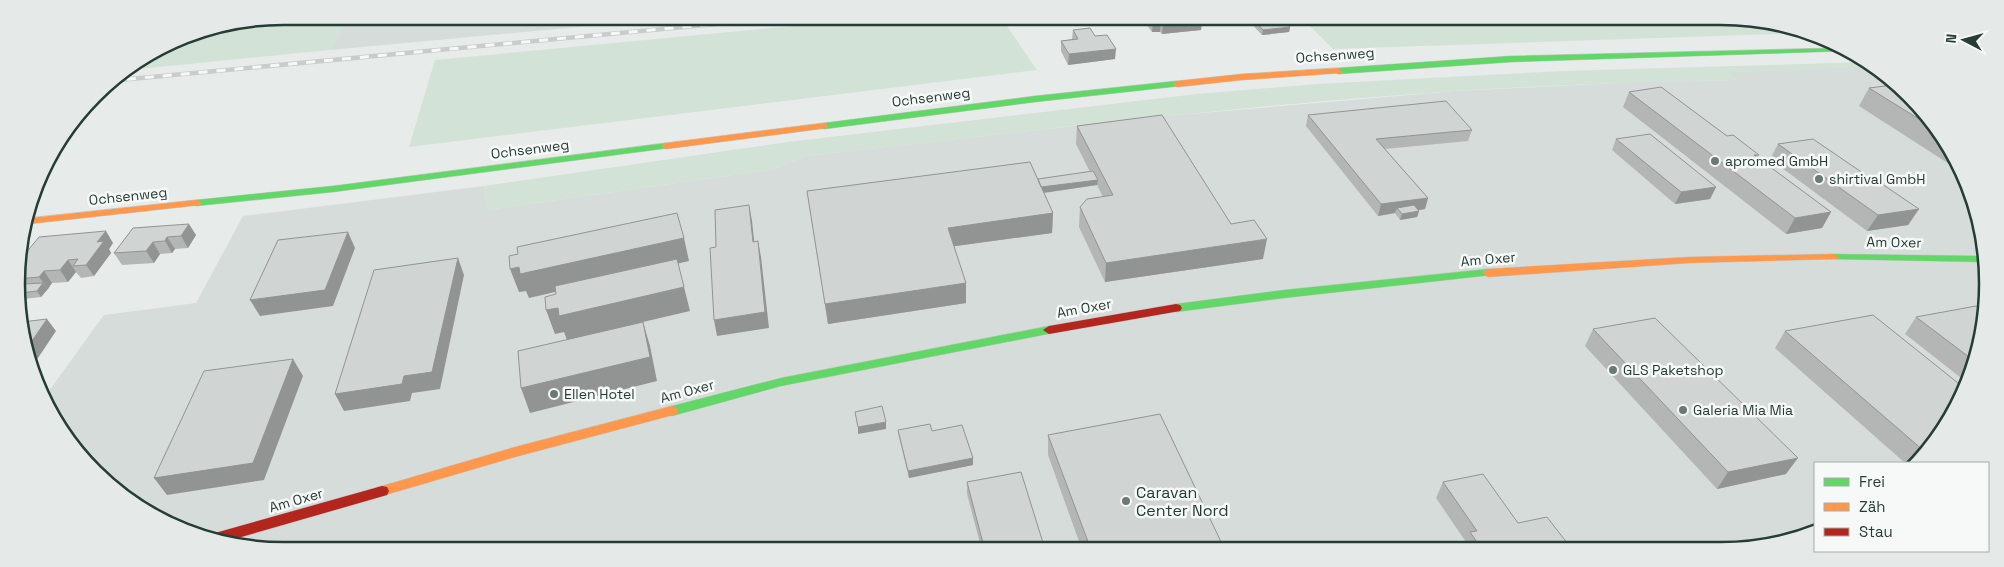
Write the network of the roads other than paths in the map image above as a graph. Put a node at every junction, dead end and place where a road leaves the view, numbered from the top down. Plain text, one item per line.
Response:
1 (1831, 50) edge
2 (33, 221) edge
3 (1978, 259) edge
4 (227, 536) edge

1 - 2 main road, Ochsenweg
3 - 4 main road, Am Oxer

